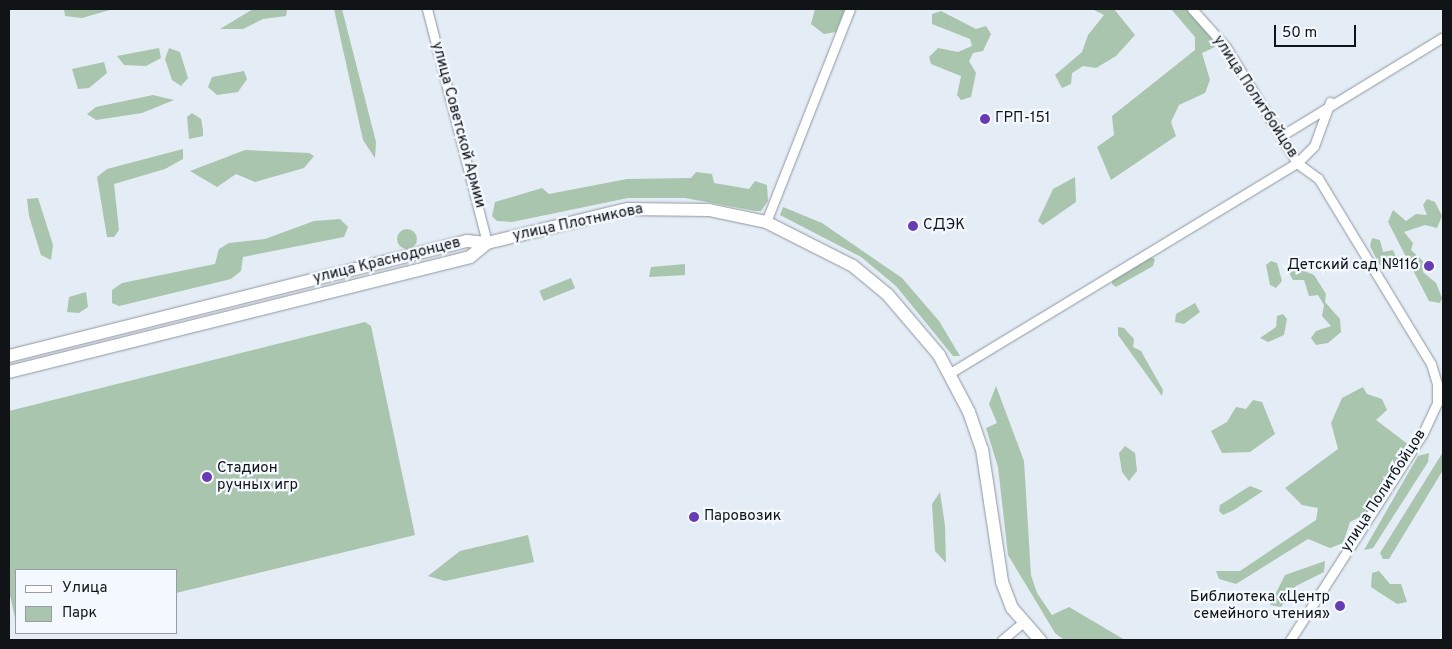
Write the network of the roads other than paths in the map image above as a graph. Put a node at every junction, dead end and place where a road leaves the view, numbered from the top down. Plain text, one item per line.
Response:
1 (427, 9) edge
2 (850, 9) edge
3 (1192, 9) edge
4 (1443, 37) edge
5 (1330, 102) junction
6 (1281, 136) junction
7 (1297, 163) junction
8 (766, 222) junction
9 (487, 242) junction
10 (9, 356) edge
11 (9, 372) edge
12 (950, 374) junction
13 (1022, 624) junction
14 (1002, 640) edge
15 (1040, 640) edge
16 (1290, 640) edge

1 - 9 street, улица Советской Армии
2 - 8 street
3 - 6 street, улица Политбойцов
4 - 5 street
5 - 6 street
5 - 7 street
6 - 7 street, улица Политбойцов
7 - 12 street, улица Политбойцов
7 - 16 street, улица Политбойцов
8 - 9 main road, улица Плотникова
8 - 12 main road, улица Плотникова
9 - 10 main road, улица Краснодонцев
9 - 11 main road, улица Краснодонцев
12 - 13 main road, улица Плотникова
13 - 14 street
13 - 15 main road, улица Плотникова

